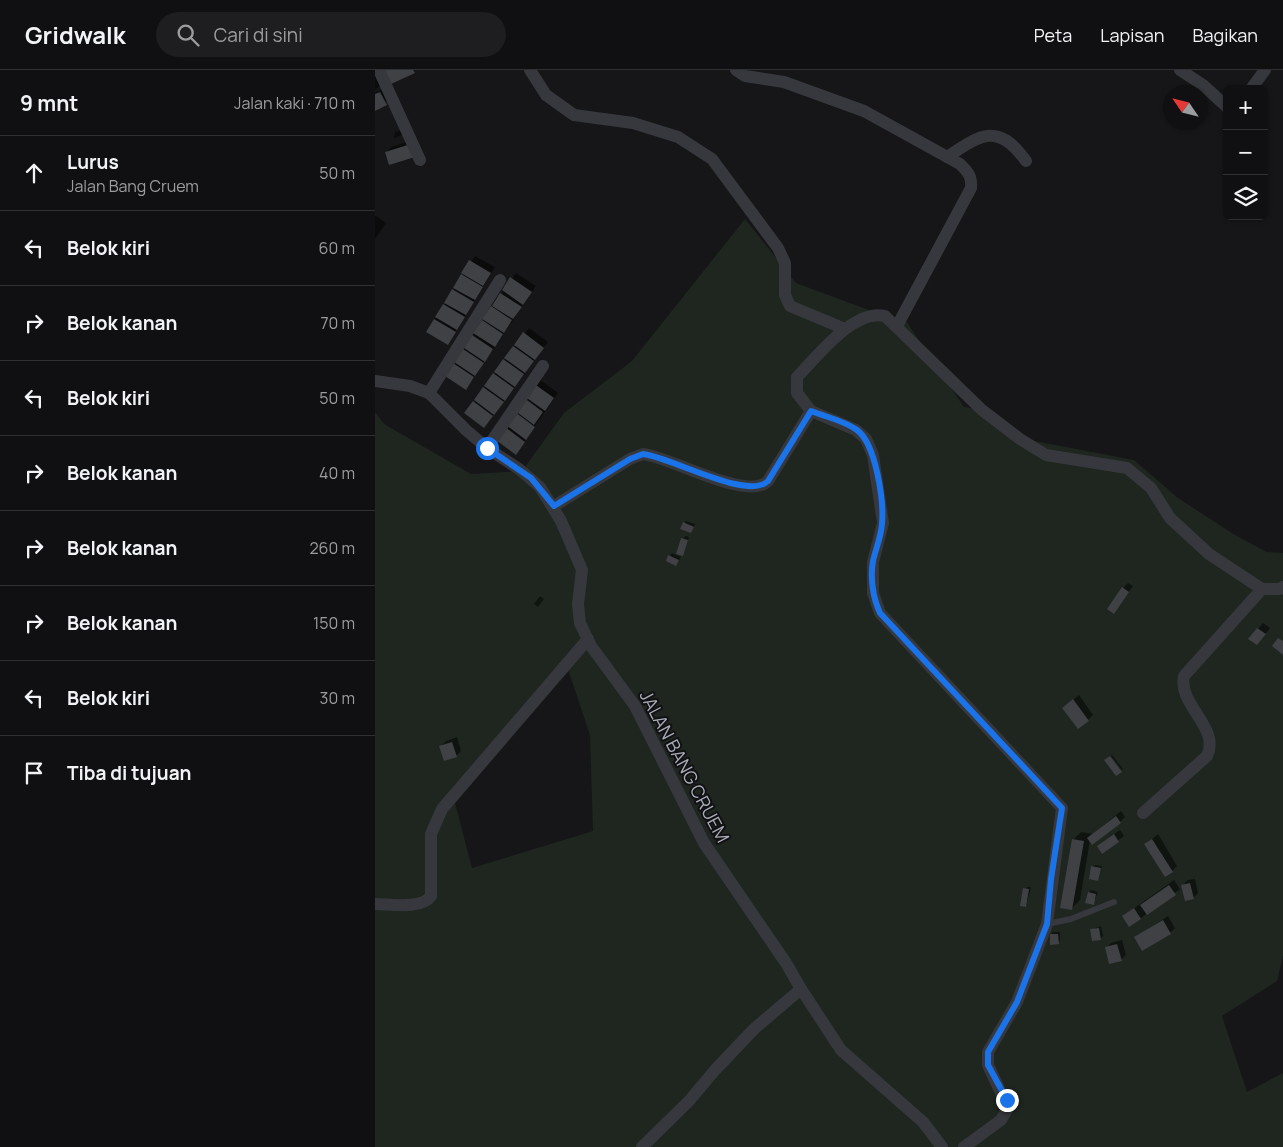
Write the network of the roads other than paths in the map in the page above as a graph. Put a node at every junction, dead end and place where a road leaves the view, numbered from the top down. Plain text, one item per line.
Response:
1 (379, 70) edge
2 (531, 70) edge
3 (736, 70) edge
4 (1180, 70) edge
5 (1265, 70) edge
6 (1254, 85) edge
7 (1223, 103) edge
8 (947, 157) junction
9 (420, 160) dead end
10 (1026, 161) dead end
11 (500, 280) dead end
12 (897, 326) junction
13 (845, 329) junction
14 (543, 366) dead end
15 (375, 381) edge
16 (429, 393) junction
17 (811, 411) junction
18 (487, 448) junction
19 (554, 506) junction
20 (1283, 587) edge
21 (1262, 589) junction
22 (588, 639) junction
23 (1143, 813) dead end
24 (1114, 902) dead end
25 (375, 904) edge
26 (1047, 924) junction
27 (801, 989) junction
28 (642, 1147) edge
29 (942, 1147) edge
30 (964, 1147) edge

1 - 9 street
2 - 13 street
3 - 8 street
4 - 7 street
5 - 6 street
8 - 10 street
8 - 12 street
11 - 16 street
12 - 13 street
12 - 21 street
13 - 17 street
14 - 18 street
15 - 16 street, JALAN BANG CRUEM
16 - 18 street, JALAN BANG CRUEM
17 - 19 street
17 - 26 street
18 - 19 street, JALAN BANG CRUEM
19 - 22 street, JALAN BANG CRUEM
20 - 21 street
21 - 23 street
22 - 25 street
22 - 27 street, JALAN BANG CRUEM
24 - 26 lane
26 - 30 street
27 - 28 street
27 - 29 street, JALAN BANG CRUEM

